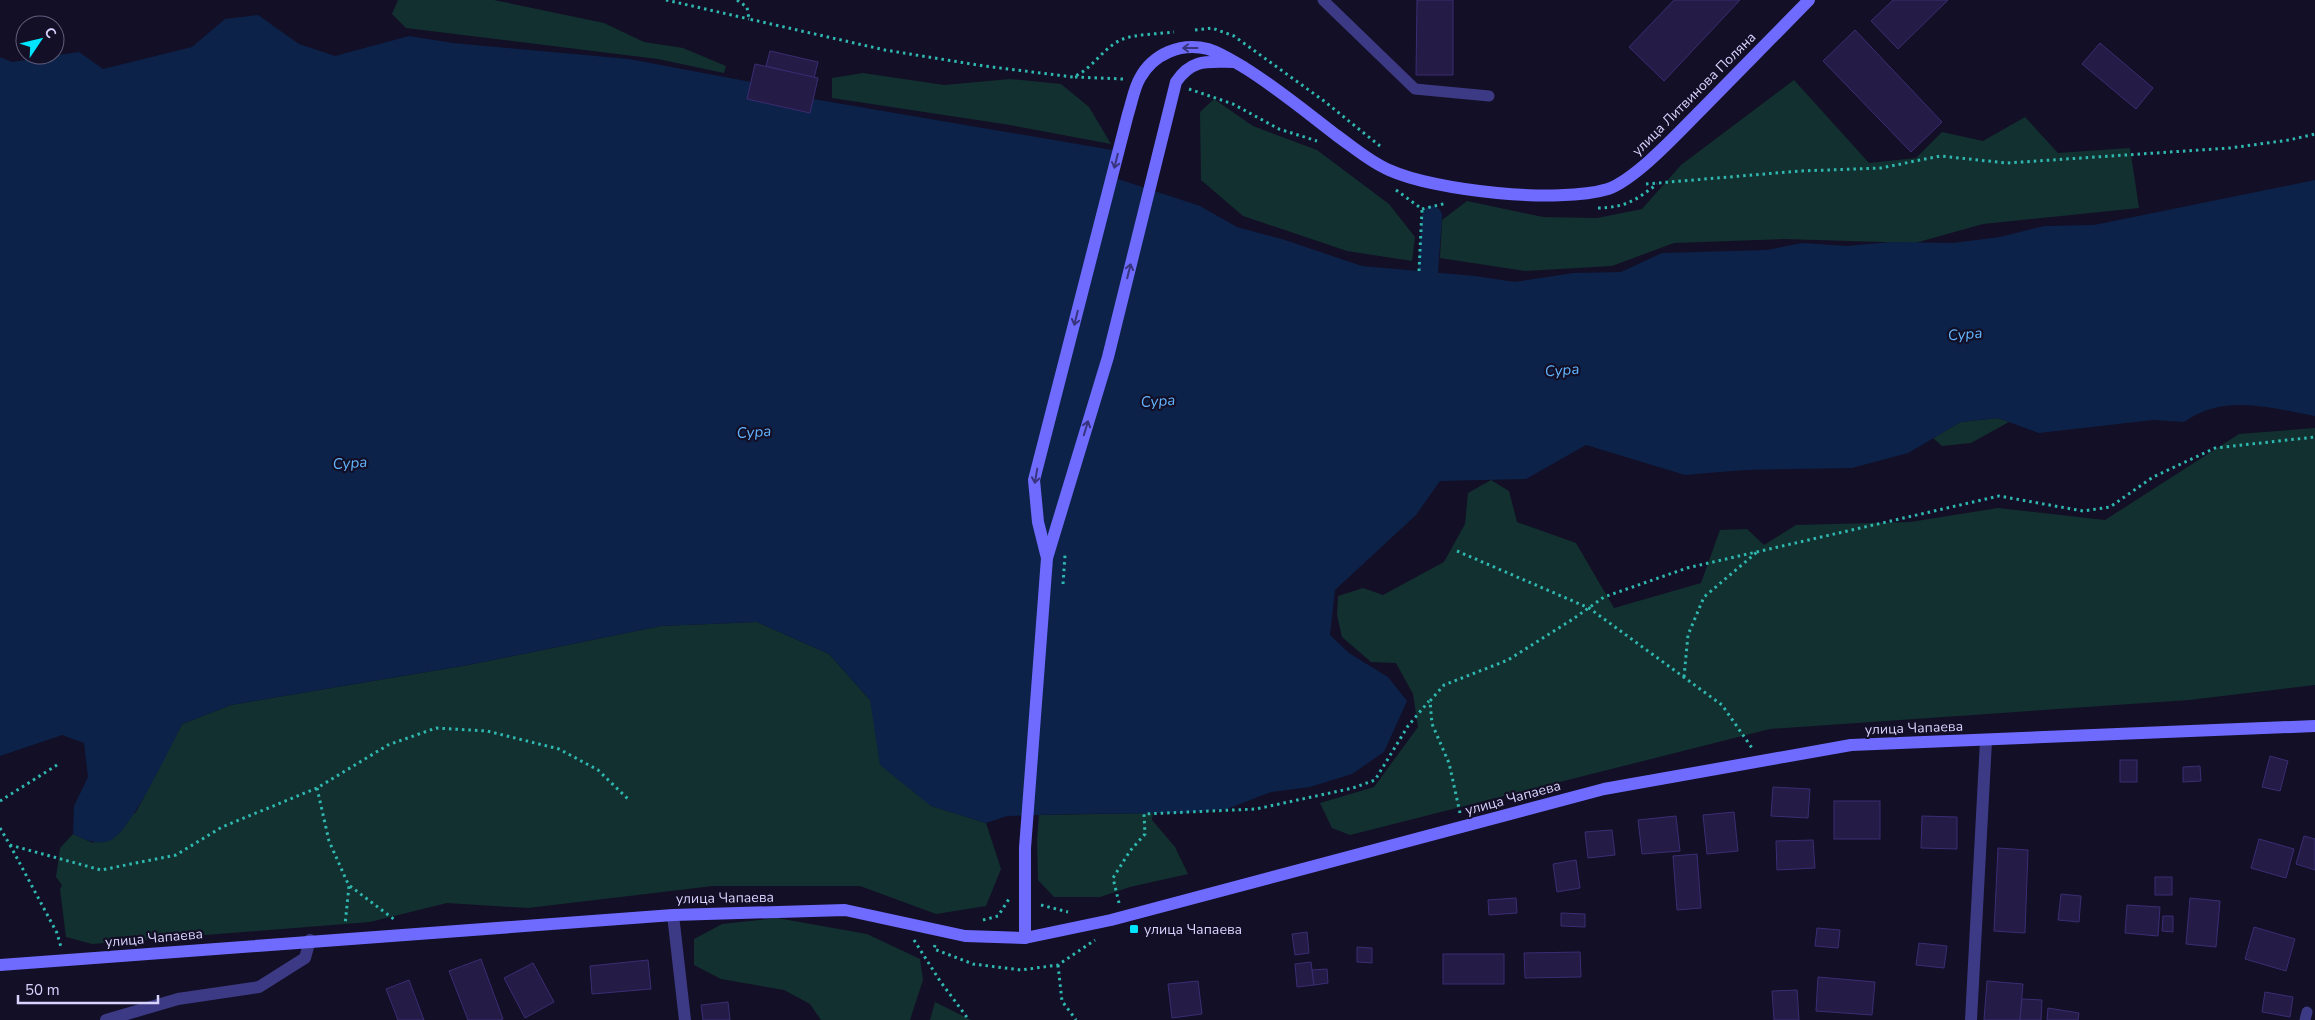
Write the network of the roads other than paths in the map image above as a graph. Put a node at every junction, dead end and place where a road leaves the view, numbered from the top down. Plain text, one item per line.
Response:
1 (1323, 0) edge
2 (1809, 0) edge
3 (1236, 62) junction
4 (1489, 96) dead end
5 (1047, 558) junction
6 (2315, 726) edge
7 (1986, 741) junction
8 (673, 915) junction
9 (1025, 938) junction
10 (310, 940) junction
11 (0, 965) edge
12 (106, 1020) edge
13 (685, 1020) edge
14 (1971, 1020) edge

1 - 4 lane
2 - 3 main road, улица Литвинова Поляна
5 -> 3 main road
3 -> 5 main road, улица Литвинова Поляна
5 - 9 main road
6 - 7 main road, улица Чапаева
7 - 9 main road, улица Чапаева
7 - 14 street
8 - 9 main road, улица Чапаева
8 - 10 main road, улица Чапаева
8 - 13 street
10 - 11 main road, улица Чапаева
10 - 12 street

